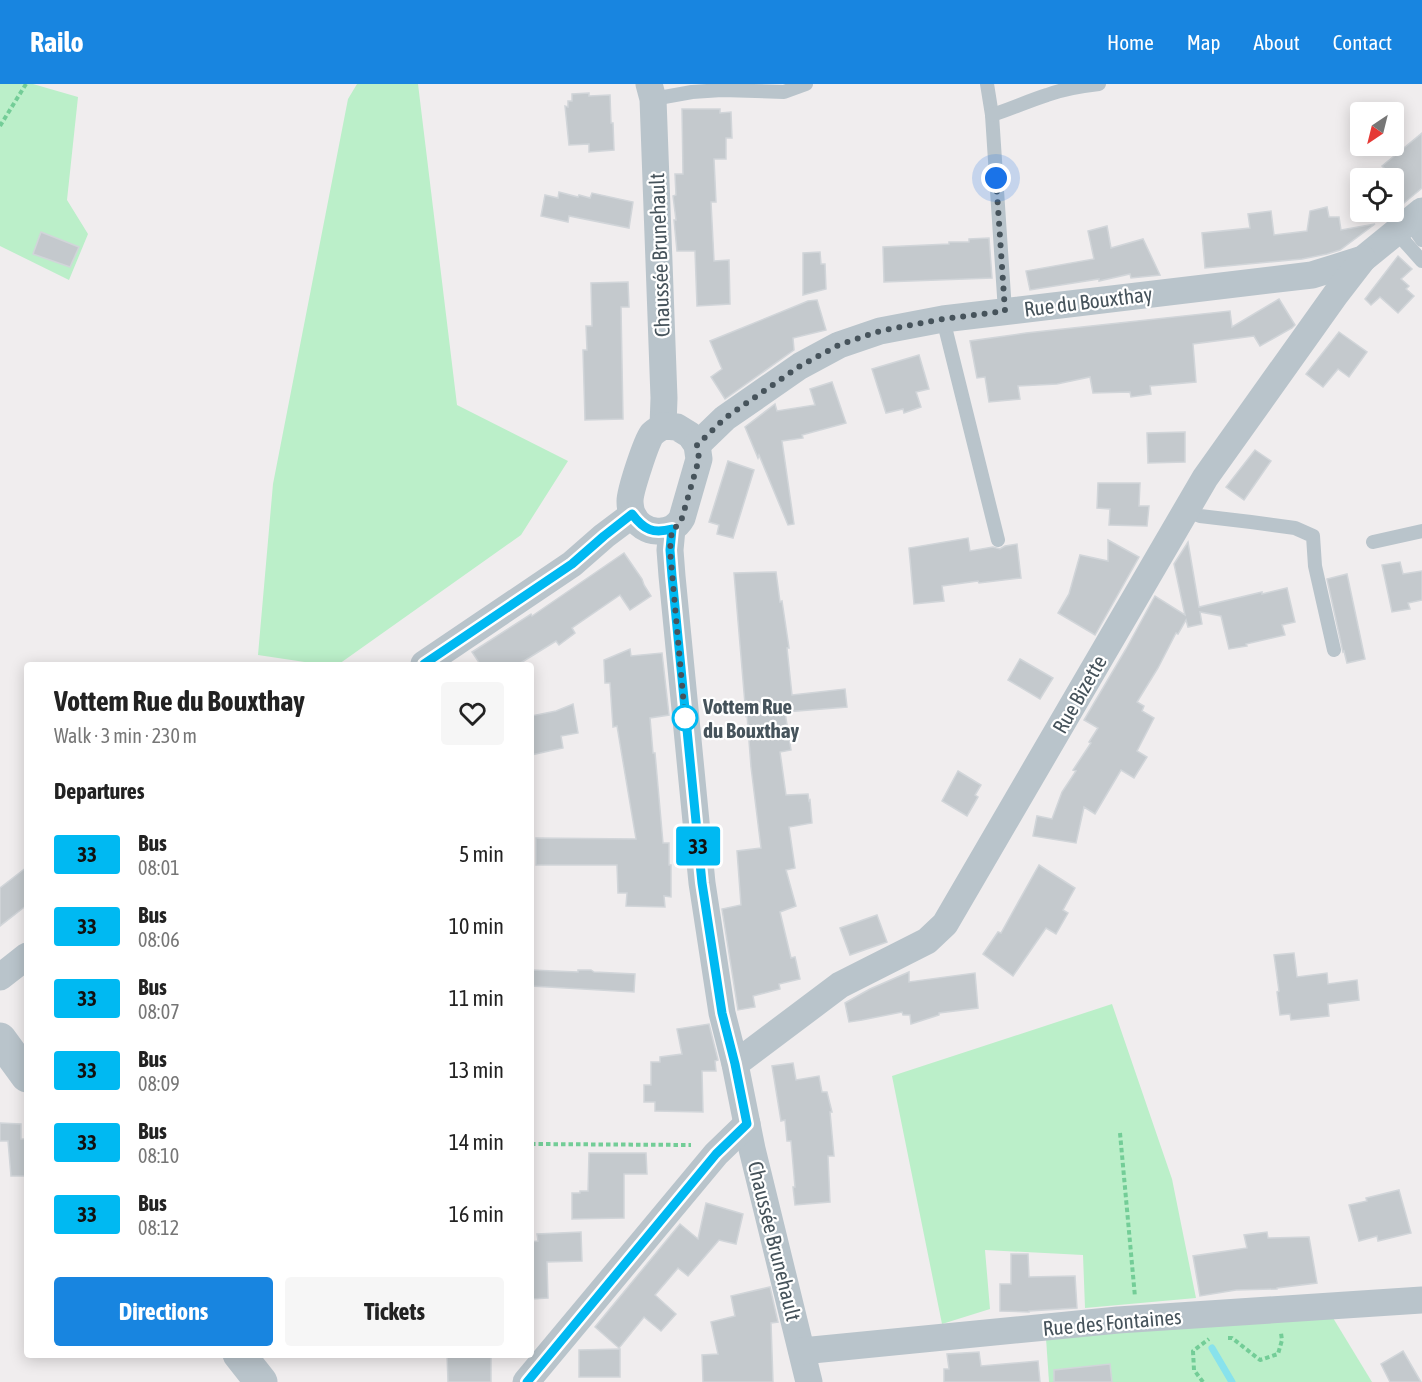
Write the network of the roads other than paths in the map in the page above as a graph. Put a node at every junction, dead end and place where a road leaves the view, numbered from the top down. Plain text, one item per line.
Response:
1 (806, 84) edge
2 (987, 84) edge
3 (1099, 84) edge
4 (651, 91) edge
5 (992, 115) junction
6 (1414, 229) edge
7 (1363, 259) junction
8 (1422, 261) edge
9 (1005, 311) junction
10 (943, 319) junction
11 (663, 426) junction
12 (697, 445) junction
13 (1186, 511) junction
14 (632, 514) junction
15 (672, 529) junction
16 (1422, 531) edge
17 (998, 540) dead end
18 (1373, 542) dead end
19 (1334, 650) dead end
20 (427, 662) edge
21 (24, 958) edge
22 (0, 976) edge
23 (0, 1039) edge
24 (735, 1064) junction
25 (24, 1072) edge
26 (747, 1124) junction
27 (1422, 1300) edge
28 (802, 1351) junction
29 (242, 1358) edge
30 (261, 1382) edge
31 (526, 1382) edge
32 (809, 1382) edge

1 - 4 lane
2 - 5 lane
3 - 5 lane
4 - 11 street, Chaussée Brunehault
5 - 9 lane
6 - 7 street, Rue du Bouxthay
6 - 8 lane
7 - 9 street, Rue du Bouxthay
7 - 13 street, Rue Bizette
9 - 10 street, Rue du Bouxthay
10 - 12 street, Rue du Bouxthay
10 - 17 lane
11 - 12 street
11 - 14 street
12 - 15 street, Chaussée Brunehault
13 - 19 lane
13 - 24 street, Rue Bizette
14 - 15 street
14 - 20 street
15 - 24 street, Chaussée Brunehault
16 - 18 lane
21 - 22 street
23 - 25 street
24 - 26 street, Chaussée Brunehault
26 - 28 street, Chaussée Brunehault
26 - 31 street
27 - 28 street, Rue des Fontaines
28 - 32 street, Chaussée Brunehault
29 - 30 street

